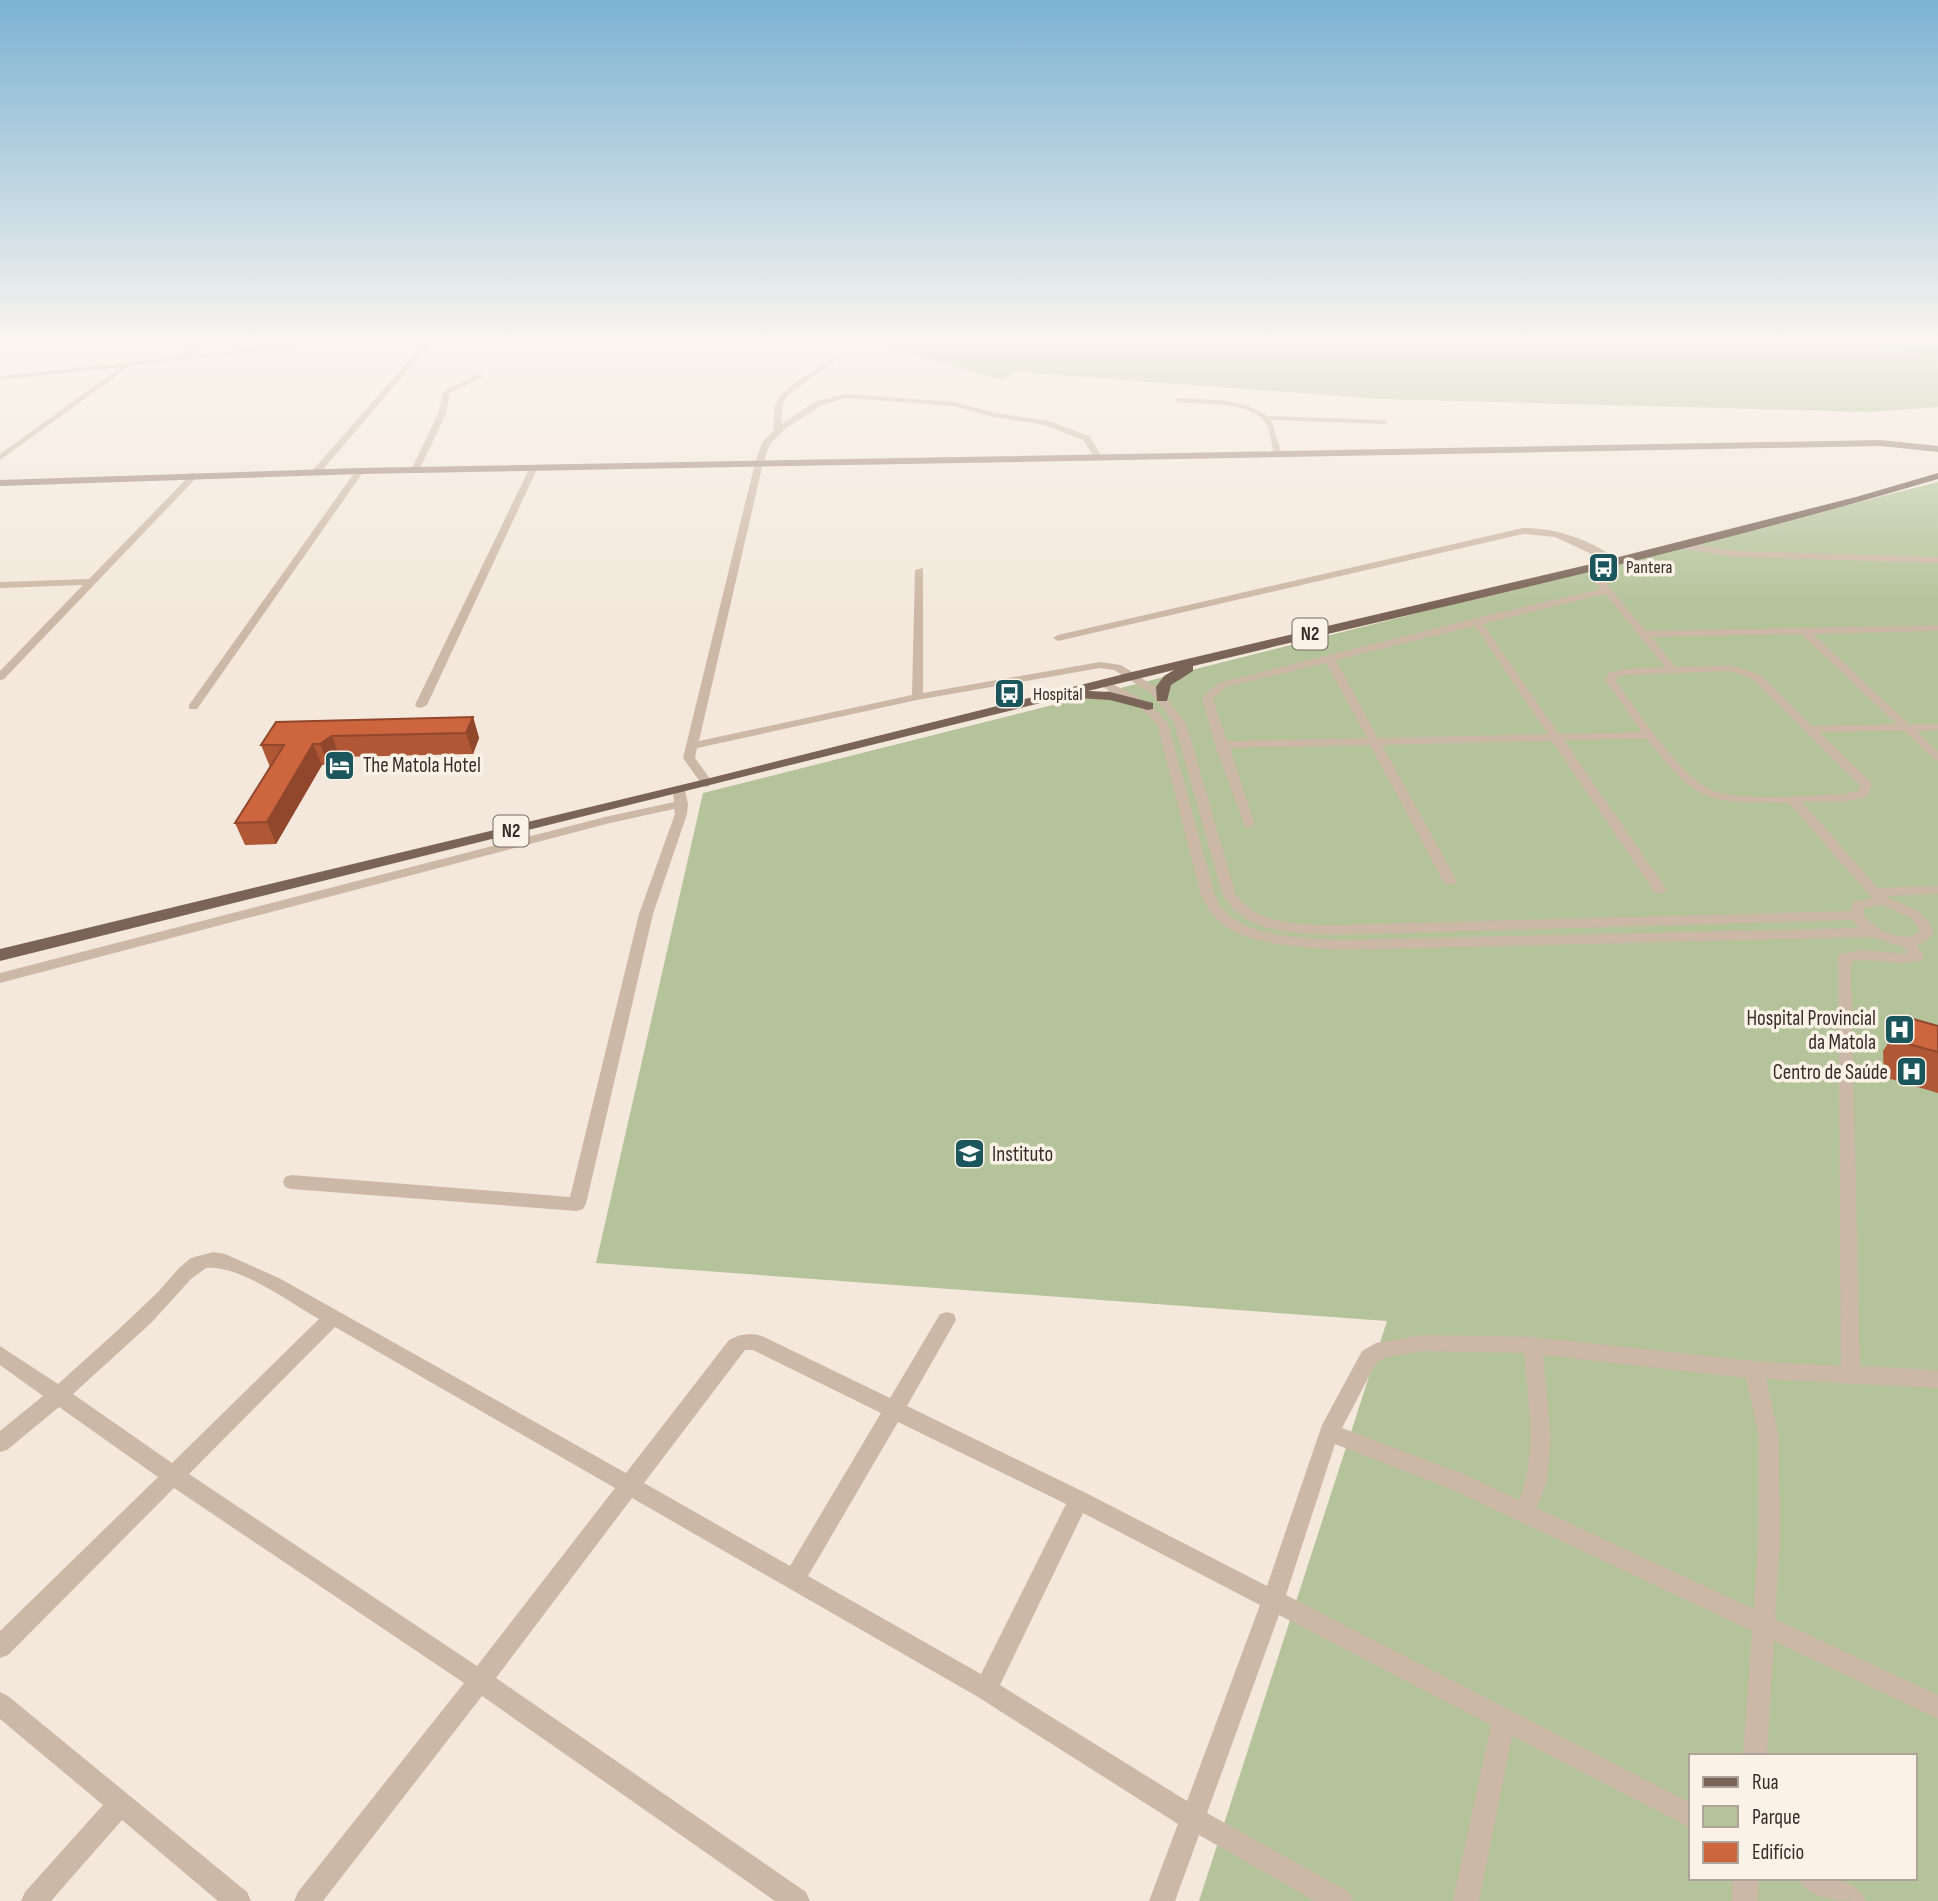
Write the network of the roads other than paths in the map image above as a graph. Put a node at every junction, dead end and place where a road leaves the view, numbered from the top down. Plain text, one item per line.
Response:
1 (38, 431) edge
2 (352, 431) edge
3 (434, 431) edge
4 (1069, 431) edge
5 (1270, 431) edge
6 (776, 432) edge
7 (1938, 449) edge
8 (1278, 454) junction
9 (0, 458) edge
10 (1099, 458) junction
11 (759, 463) junction
12 (534, 467) junction
13 (415, 470) junction
14 (360, 471) junction
15 (316, 472) junction
16 (195, 475) junction
17 (1938, 476) edge
18 (0, 483) edge
19 (1677, 545) junction
20 (1938, 560) edge
21 (1614, 561) junction
22 (1588, 568) junction
23 (920, 570) dead end
24 (90, 582) junction
25 (0, 585) edge
26 (1606, 591) junction
27 (1476, 621) junction
28 (1938, 628) edge
29 (1804, 631) junction
30 (1645, 634) junction
31 (1058, 638) dead end
32 (1210, 657) junction
33 (1329, 658) junction
34 (1673, 670) junction
35 (1132, 676) junction
36 (0, 677) edge
37 (1102, 684) junction
38 (916, 696) junction
39 (1049, 697) junction
40 (1162, 698) junction
41 (421, 705) dead end
42 (1148, 706) junction
43 (193, 707) dead end
44 (1938, 727) edge
45 (1908, 728) junction
46 (1808, 729) junction
47 (1652, 735) junction
48 (1553, 737) junction
49 (1372, 741) junction
50 (1221, 745) junction
51 (692, 746) junction
52 (1938, 757) edge
53 (708, 783) junction
54 (680, 797) junction
55 (1792, 799) junction
56 (1250, 824) dead end
57 (1450, 881) dead end
58 (1660, 890) dead end
59 (1938, 890) edge
60 (1878, 896) junction
61 (1856, 915) junction
62 (1872, 932) junction
63 (1908, 942) junction
64 (0, 955) edge
65 (0, 978) edge
66 (291, 1182) dead end
67 (333, 1317) junction
68 (947, 1320) dead end
69 (1533, 1345) junction
70 (0, 1354) edge
71 (1754, 1370) junction
72 (1851, 1375) junction
73 (1938, 1379) edge
74 (61, 1395) junction
75 (894, 1410) junction
76 (1329, 1432) junction
77 (0, 1443) edge
78 (174, 1476) junction
79 (629, 1488) junction
80 (1079, 1500) junction
81 (1525, 1512) junction
82 (794, 1580) junction
83 (1273, 1601) junction
84 (1763, 1626) junction
85 (0, 1647) edge
86 (480, 1681) junction
87 (986, 1689) junction
88 (0, 1703) edge
89 (1938, 1707) edge
90 (1504, 1719) junction
91 (1755, 1754) edge
92 (121, 1803) junction
93 (1689, 1814) edge
94 (1192, 1818) junction
95 (1746, 1880) edge
96 (1814, 1880) edge
97 (34, 1901) edge
98 (238, 1901) edge
99 (307, 1901) edge
100 (797, 1901) edge
101 (1162, 1901) edge
102 (1340, 1901) edge
103 (1466, 1901) edge
104 (1745, 1901) edge
105 (1853, 1901) edge

1 - 9 street
2 - 15 street
3 - 13 street
4 - 10 street
5 - 8 street
6 - 11 street
7 - 8 main road
8 - 10 main road
10 - 11 main road
11 - 12 main road
11 - 51 street
12 - 13 main road
12 - 41 street
13 - 14 main road
14 - 15 main road
14 - 43 street
15 - 16 main road
16 - 18 main road
16 - 24 street
17 - 19 main road, N2
19 - 20 street
19 - 21 main road, N2
21 - 22 main road, N2
21 - 31 street
22 - 26 street
22 - 32 main road, N2
23 - 38 street
24 - 25 street
24 - 36 street
26 - 27 street
26 - 30 street
27 - 33 street
27 - 48 street
28 - 29 street
29 - 30 street
29 - 45 street
30 - 34 street
32 - 35 main road, N2
32 - 40 main road
33 - 49 street
33 - 50 street
34 - 46 street
34 - 47 street
35 - 37 main road, N2
35 - 38 street
35 - 40 street
37 - 39 main road, N2
37 - 42 street
38 - 51 street
39 - 42 main road
39 - 53 main road, N2
40 - 61 street
42 - 62 street
44 - 45 street
45 - 46 street
45 - 52 street
46 - 55 street
47 - 48 street
47 - 55 street
48 - 49 street
48 - 58 street
49 - 50 street
49 - 57 street
50 - 56 street
51 - 53 street
53 - 54 main road, N2
54 - 64 main road, N2
54 - 65 street
54 - 66 street
55 - 60 street
59 - 60 street
60 - 61 street
60 - 63 street
61 - 62 street
62 - 63 street
63 - 72 street
67 - 74 street
67 - 78 street
67 - 79 street
68 - 75 street
69 - 71 street
69 - 76 street
69 - 81 street
70 - 74 street
71 - 72 street
71 - 84 street
72 - 73 street
74 - 77 street
74 - 78 street
75 - 79 street
75 - 80 street
75 - 82 street
76 - 81 street
76 - 83 street
78 - 85 street
78 - 86 street
79 - 82 street
79 - 86 street
80 - 83 street
80 - 87 street
81 - 84 street
82 - 87 street
83 - 90 street
83 - 94 street
84 - 89 street
84 - 91 street
86 - 99 street
86 - 100 street
87 - 94 street
88 - 92 street
90 - 93 street
90 - 103 street
92 - 97 street
92 - 98 street
94 - 101 street
94 - 102 street
95 - 104 street
96 - 105 street

